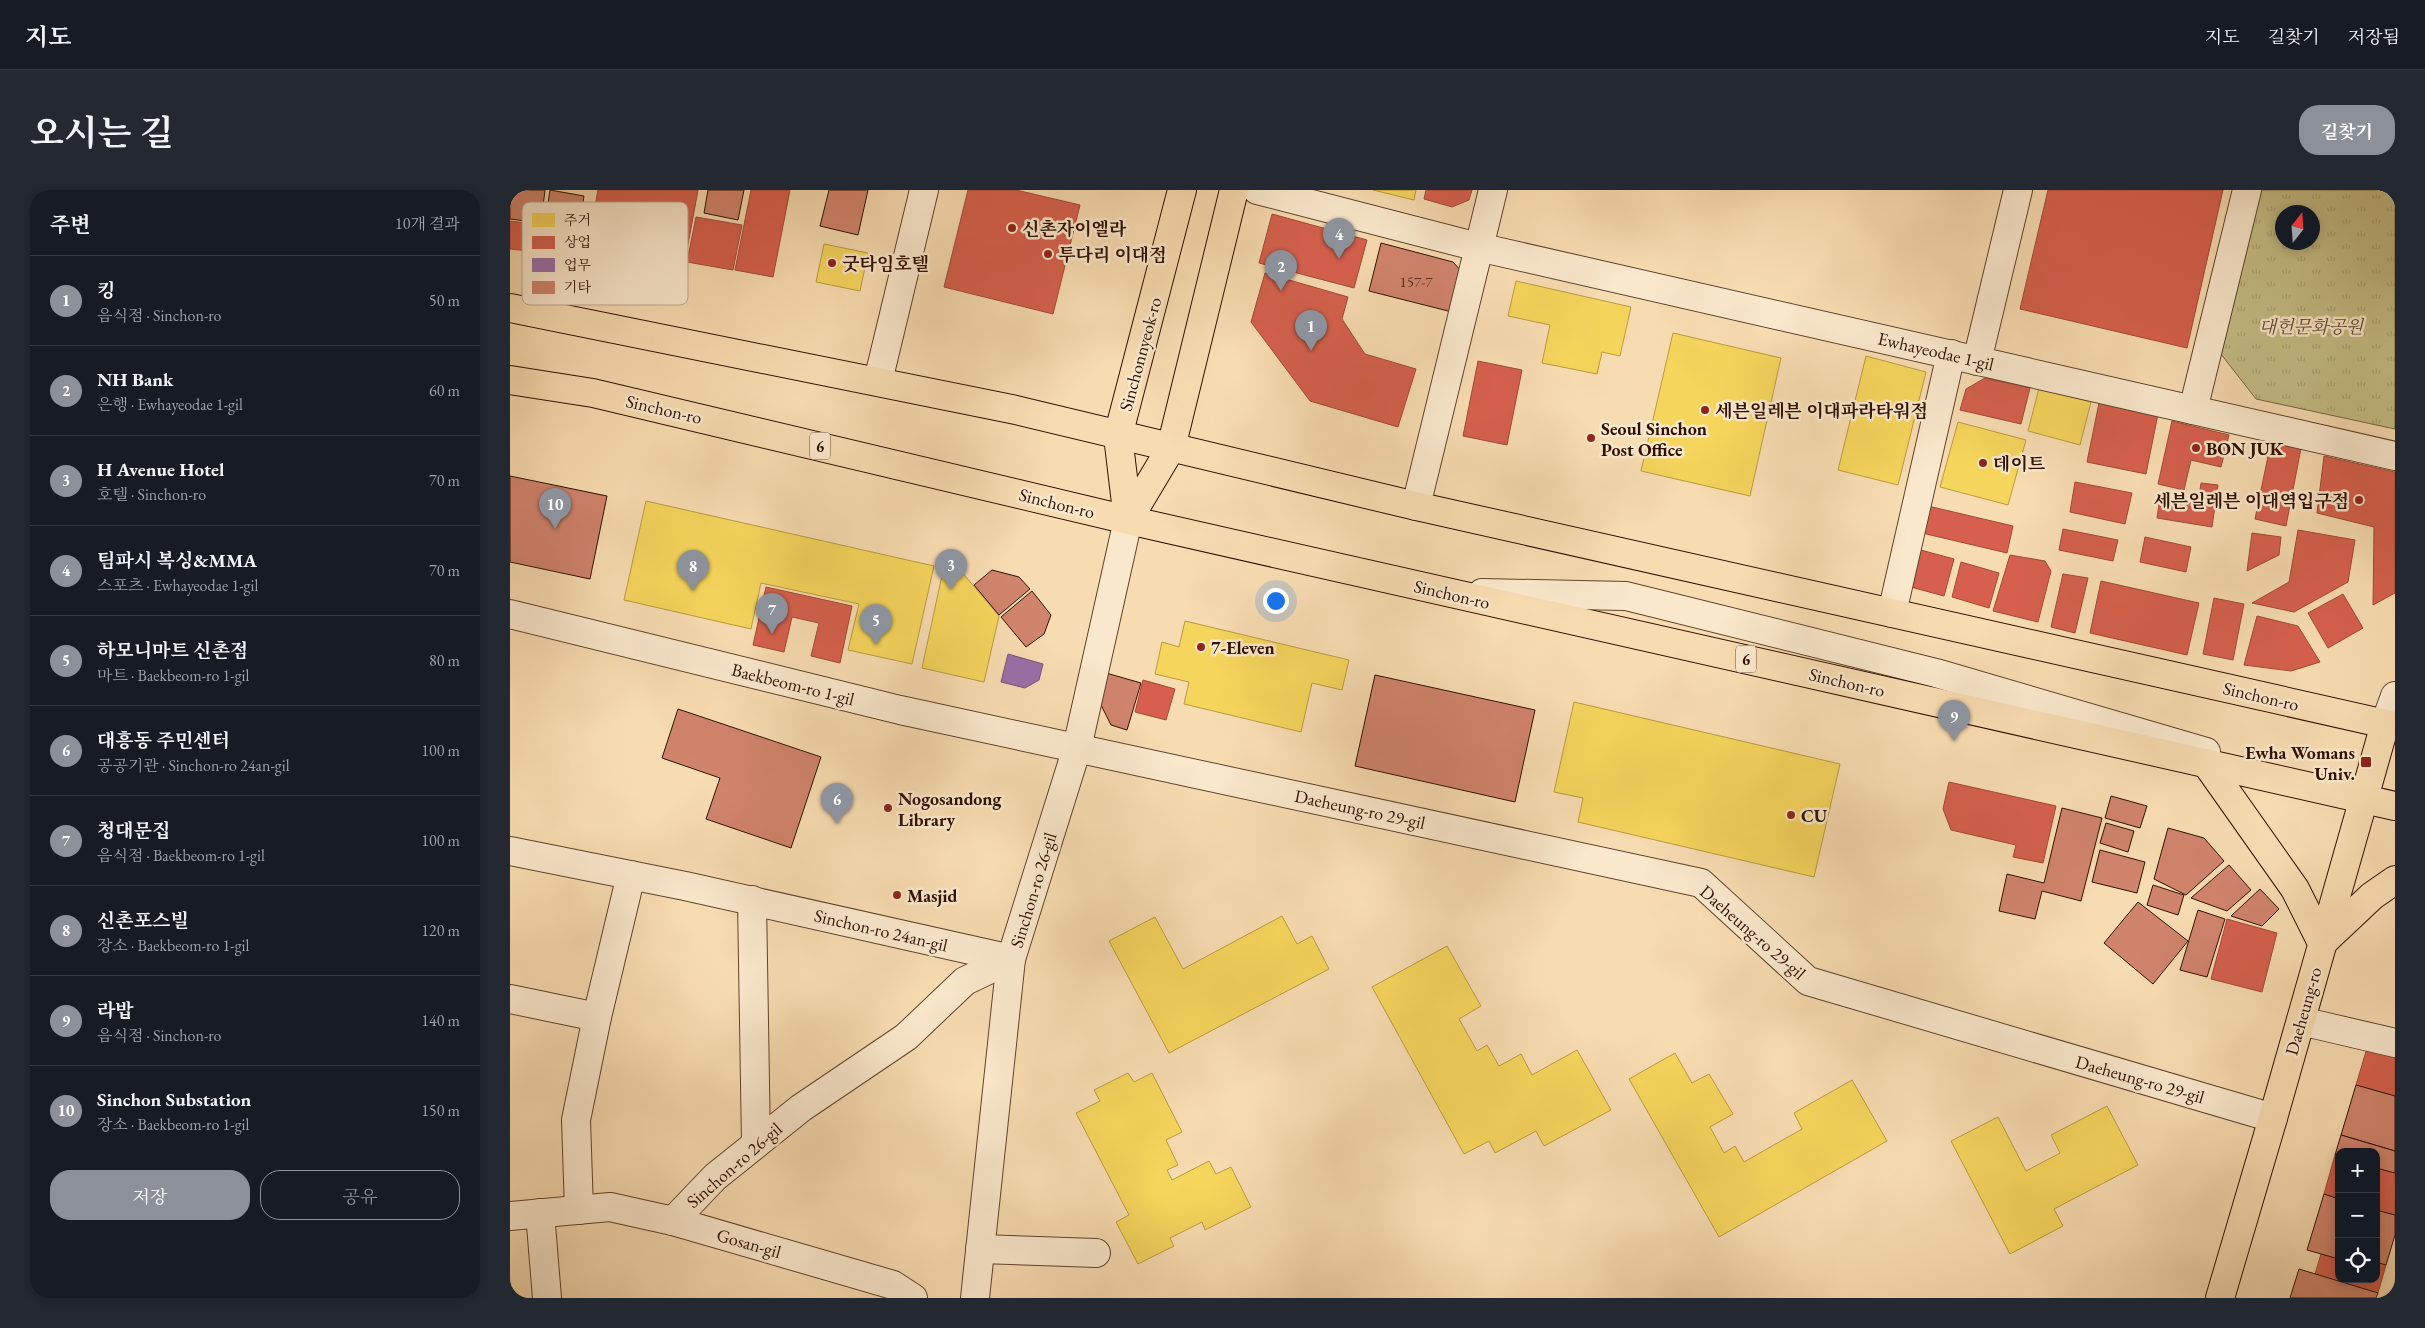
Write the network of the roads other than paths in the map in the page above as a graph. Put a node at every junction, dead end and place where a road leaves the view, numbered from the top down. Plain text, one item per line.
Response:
1 (924, 190) edge
2 (1182, 190) edge
3 (1234, 190) edge
4 (1257, 190) edge
5 (1493, 190) edge
6 (2018, 190) edge
7 (2247, 190) edge
8 (1478, 247) junction
9 (510, 308) edge
10 (1950, 354) junction
11 (1977, 361) junction
12 (510, 380) edge
13 (878, 381) junction
14 (2193, 410) junction
15 (1118, 436) junction
16 (1171, 448) junction
17 (2395, 456) edge
18 (1416, 506) junction
19 (1128, 520) junction
20 (1448, 593) junction
21 (1892, 613) junction
22 (510, 614) edge
23 (2395, 696) edge
24 (2390, 725) edge
25 (1078, 748) junction
26 (2206, 763) junction
27 (2364, 798) junction
28 (2395, 806) edge
29 (510, 851) edge
30 (631, 875) junction
31 (2395, 880) edge
32 (752, 900) junction
33 (2322, 943) junction
34 (1011, 959) junction
35 (510, 999) edge
36 (597, 1017) junction
37 (2301, 1021) junction
38 (2395, 1043) edge
39 (2273, 1118) junction
40 (756, 1144) junction
41 (579, 1210) junction
42 (540, 1213) junction
43 (510, 1216) edge
44 (673, 1220) junction
45 (980, 1249) junction
46 (1096, 1253) dead end
47 (547, 1298) edge
48 (913, 1298) edge
49 (975, 1298) edge
50 (2220, 1298) edge

1 - 13 street
2 - 15 main road, Sinchonnyeok-ro
3 - 16 main road
4 - 8 street, Ewhayeodae 1-gil
5 - 8 street
6 - 11 street
7 - 14 street
8 - 10 street, Ewhayeodae 1-gil
8 - 18 street
9 - 13 main road, Sinchon-ro
10 - 11 street, Ewhayeodae 1-gil
10 - 21 street
11 - 14 street, Ewhayeodae 1-gil
12 - 19 main road, Sinchon-ro / 6
13 - 15 main road, Sinchon-ro
14 - 17 street, Ewhayeodae 1-gil
15 - 16 main road, Sinchon-ro
15 - 19 main road, Sinchonnyeok-ro
16 - 18 main road, Sinchon-ro
16 - 19 main road
18 - 21 main road, Sinchon-ro
19 - 20 main road, Sinchon-ro / 6
19 - 25 street, Sinchon-ro 26-gil
20 - 26 main road, Sinchon-ro / 6
20 - 27 street
21 - 24 main road, Sinchon-ro
22 - 25 street, Baekbeom-ro 1-gil
23 - 24 street
24 - 27 main road, Daeheung-ro
25 - 34 street, Sinchon-ro 26-gil
25 - 39 street, Daeheung-ro 29-gil
26 - 27 main road, Sinchon-ro / 6
26 - 33 main road
27 - 28 main road, Sinchon-ro / 6
27 - 33 main road, Daeheung-ro
29 - 30 street, Sinchon-ro 24an-gil
30 - 32 street, Sinchon-ro 24an-gil
30 - 36 street
31 - 33 main road
32 - 34 street, Sinchon-ro 24an-gil
32 - 40 street
33 - 37 main road, Daeheung-ro
34 - 40 street, Sinchon-ro 26-gil
34 - 45 street
35 - 36 street
36 - 41 street
37 - 38 street
37 - 39 main road, Daeheung-ro
39 - 50 main road, Daeheung-ro
40 - 44 street, Sinchon-ro 26-gil
41 - 42 street, Gosan-gil
41 - 44 street, Gosan-gil
42 - 43 street, Gosan-gil
42 - 47 street
44 - 48 street, Gosan-gil
45 - 46 street
45 - 49 street

